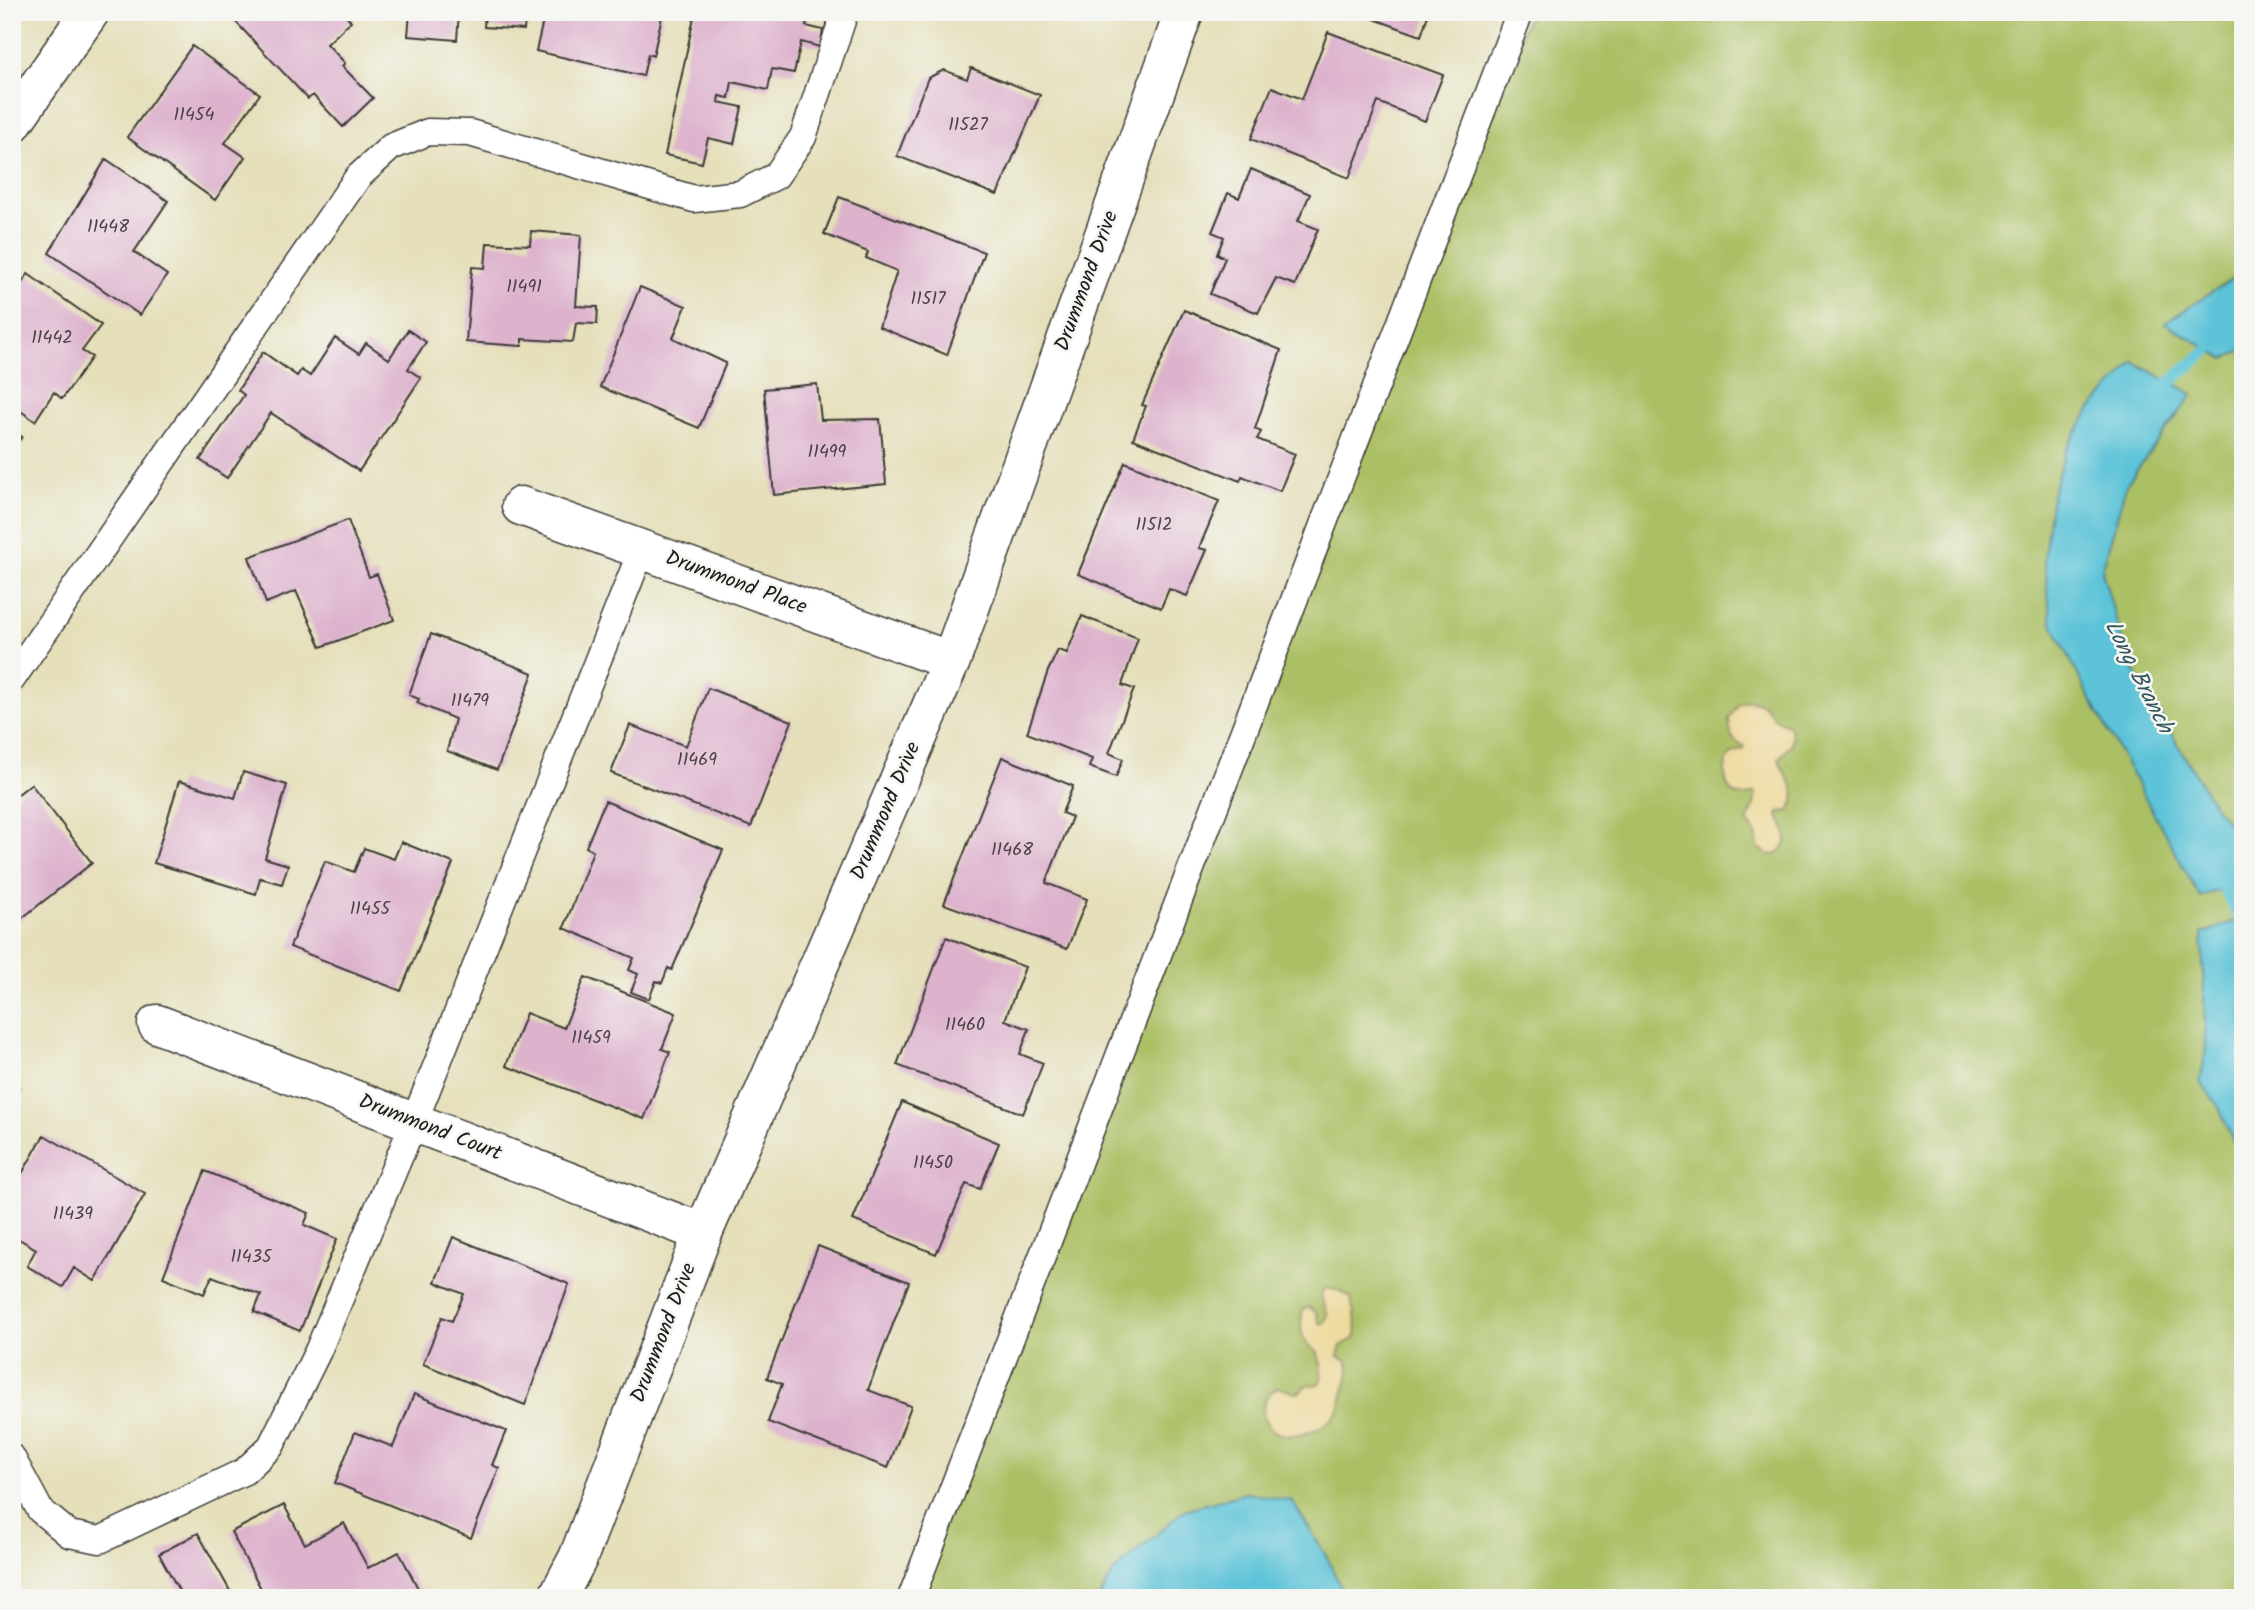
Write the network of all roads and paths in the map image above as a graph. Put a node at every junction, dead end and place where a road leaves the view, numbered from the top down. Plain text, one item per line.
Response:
1 (90, 12) edge
2 (845, 12) edge
3 (1184, 12) edge
4 (1520, 12) edge
5 (12, 124) edge
6 (521, 506) dead end
7 (642, 550) junction
8 (951, 661) junction
9 (12, 679) edge
10 (157, 1024) dead end
11 (414, 1122) junction
12 (703, 1233) junction
13 (12, 1458) edge
14 (558, 1598) edge
15 (911, 1598) edge

1 - 5 street
2 - 9 lane
3 - 8 street, Drummond Drive
4 - 15 lane
6 - 7 street, Drummond Place
7 - 8 street, Drummond Place
7 - 11 lane
8 - 12 street, Drummond Drive
10 - 11 street, Drummond Court
11 - 12 street, Drummond Court
11 - 13 lane
12 - 14 street, Drummond Drive

